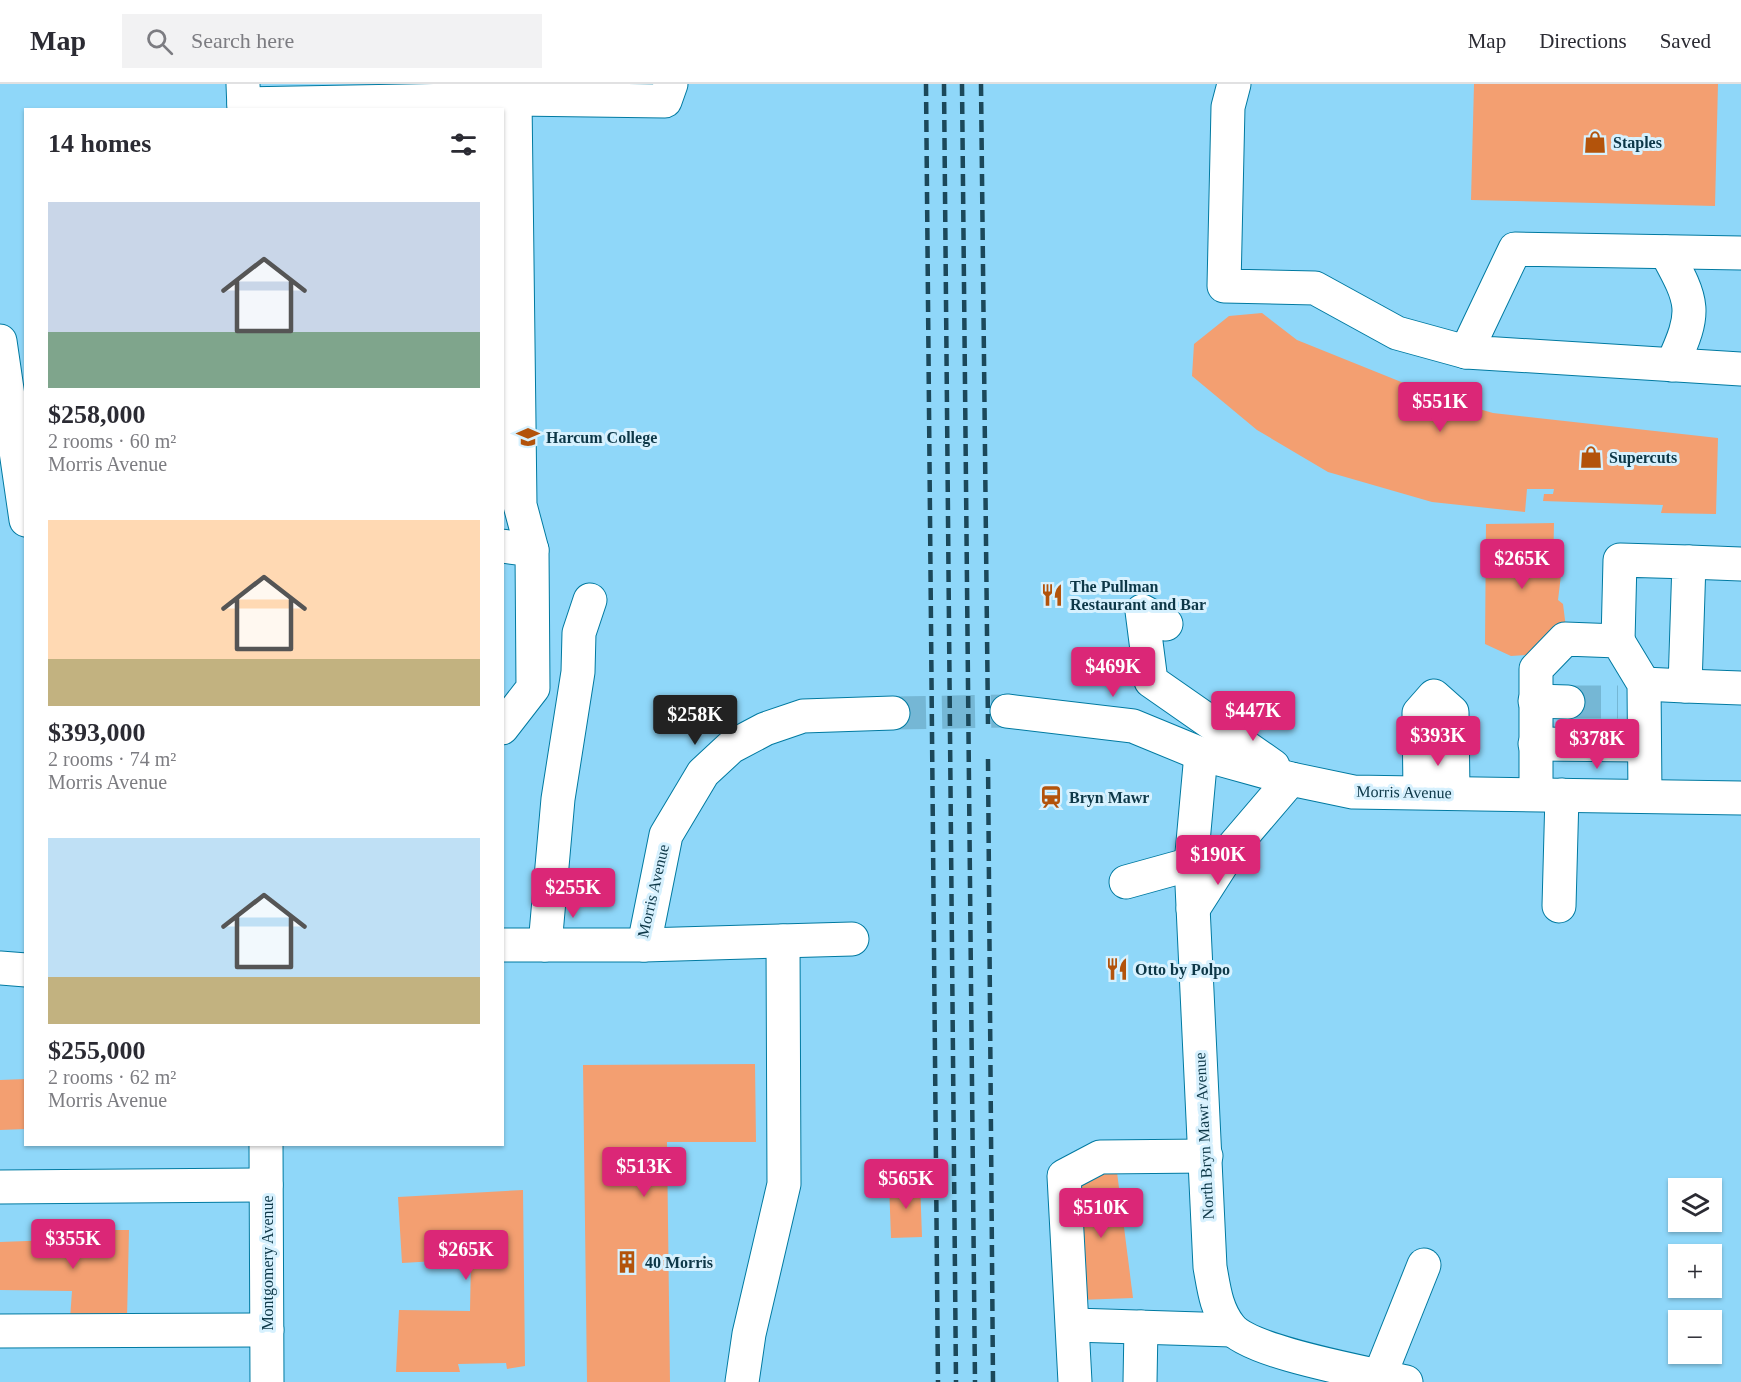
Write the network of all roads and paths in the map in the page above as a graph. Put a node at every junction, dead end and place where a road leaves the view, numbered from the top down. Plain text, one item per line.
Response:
1 (670, 84) edge
2 (1234, 84) edge
3 (244, 99) edge
4 (515, 99) junction
5 (1666, 252) junction
6 (1741, 253) edge
7 (0, 349) edge
8 (1466, 352) junction
9 (1672, 365) junction
10 (1741, 369) edge
11 (24, 506) edge
12 (517, 548) edge
13 (1689, 562) junction
14 (1741, 564) edge
15 (590, 600) dead end
16 (1166, 624) dead end
17 (1618, 641) junction
18 (1685, 686) junction
19 (1741, 688) edge
20 (1635, 696) junction
21 (1535, 701) junction
22 (1568, 702) tunnel mouth
23 (1007, 711) tunnel mouth
24 (893, 713) tunnel mouth
25 (504, 725) edge
26 (1535, 744) junction
27 (1644, 745) junction
28 (1201, 754) junction
29 (1291, 779) junction
30 (1420, 792) junction
31 (1453, 794) junction
32 (1549, 795) junction
33 (1645, 796) junction
34 (1741, 798) edge
35 (1191, 864) junction
36 (1126, 882) dead end
37 (1559, 906) dead end
38 (1193, 909) junction
39 (852, 939) dead end
40 (783, 941) junction
41 (504, 945) edge
42 (545, 945) junction
43 (644, 945) junction
44 (0, 968) edge
45 (24, 970) edge
46 (266, 1146) edge
47 (1206, 1156) junction
48 (266, 1185) junction
49 (0, 1187) edge
50 (1424, 1265) dead end
51 (1074, 1325) junction
52 (1140, 1327) junction
53 (267, 1330) junction
54 (1232, 1330) junction
55 (0, 1331) edge
56 (1317, 1371) edge
57 (1393, 1379) edge
58 (267, 1382) edge
59 (742, 1382) edge
60 (1075, 1382) edge
61 (1140, 1382) edge

1 - 4 street
2 - 8 street
3 - 4 street
4 - 12 street
5 - 6 street
5 - 8 street
5 - 9 street
7 - 11 street
8 - 9 street
9 - 10 street
12 - 25 street
13 - 14 street
13 - 17 street
13 - 18 street
15 - 42 street
16 - 29 street
17 - 20 street
17 - 21 street
18 - 19 street
18 - 20 street
20 - 27 street
21 - 22 street
21 - 26 street
23 - 28 street, Morris Avenue
24 - 43 street, Morris Avenue
26 - 27 street
26 - 32 street
27 - 33 street
28 - 29 street, Morris Avenue
28 - 35 street, North Bryn Mawr Avenue
29 - 30 street, Morris Avenue
29 - 38 street
30 - 31 street, Morris Avenue
30 - 31 street
31 - 32 street, Morris Avenue
32 - 33 street, Morris Avenue
32 - 37 street
33 - 34 street, Morris Avenue
35 - 36 street
35 - 38 street, North Bryn Mawr Avenue
38 - 47 street, North Bryn Mawr Avenue
39 - 40 street
40 - 43 street
40 - 59 street
41 - 42 street, Morris Avenue
42 - 43 street, Morris Avenue
44 - 45 street
46 - 48 street, Montgomery Avenue
47 - 51 street
47 - 54 street, North Bryn Mawr Avenue
48 - 49 street
48 - 53 street, Montgomery Avenue
50 - 57 street
51 - 52 street
51 - 60 street
52 - 54 street
52 - 61 street
53 - 55 street
53 - 58 street, Montgomery Avenue
54 - 56 street
56 - 57 street

